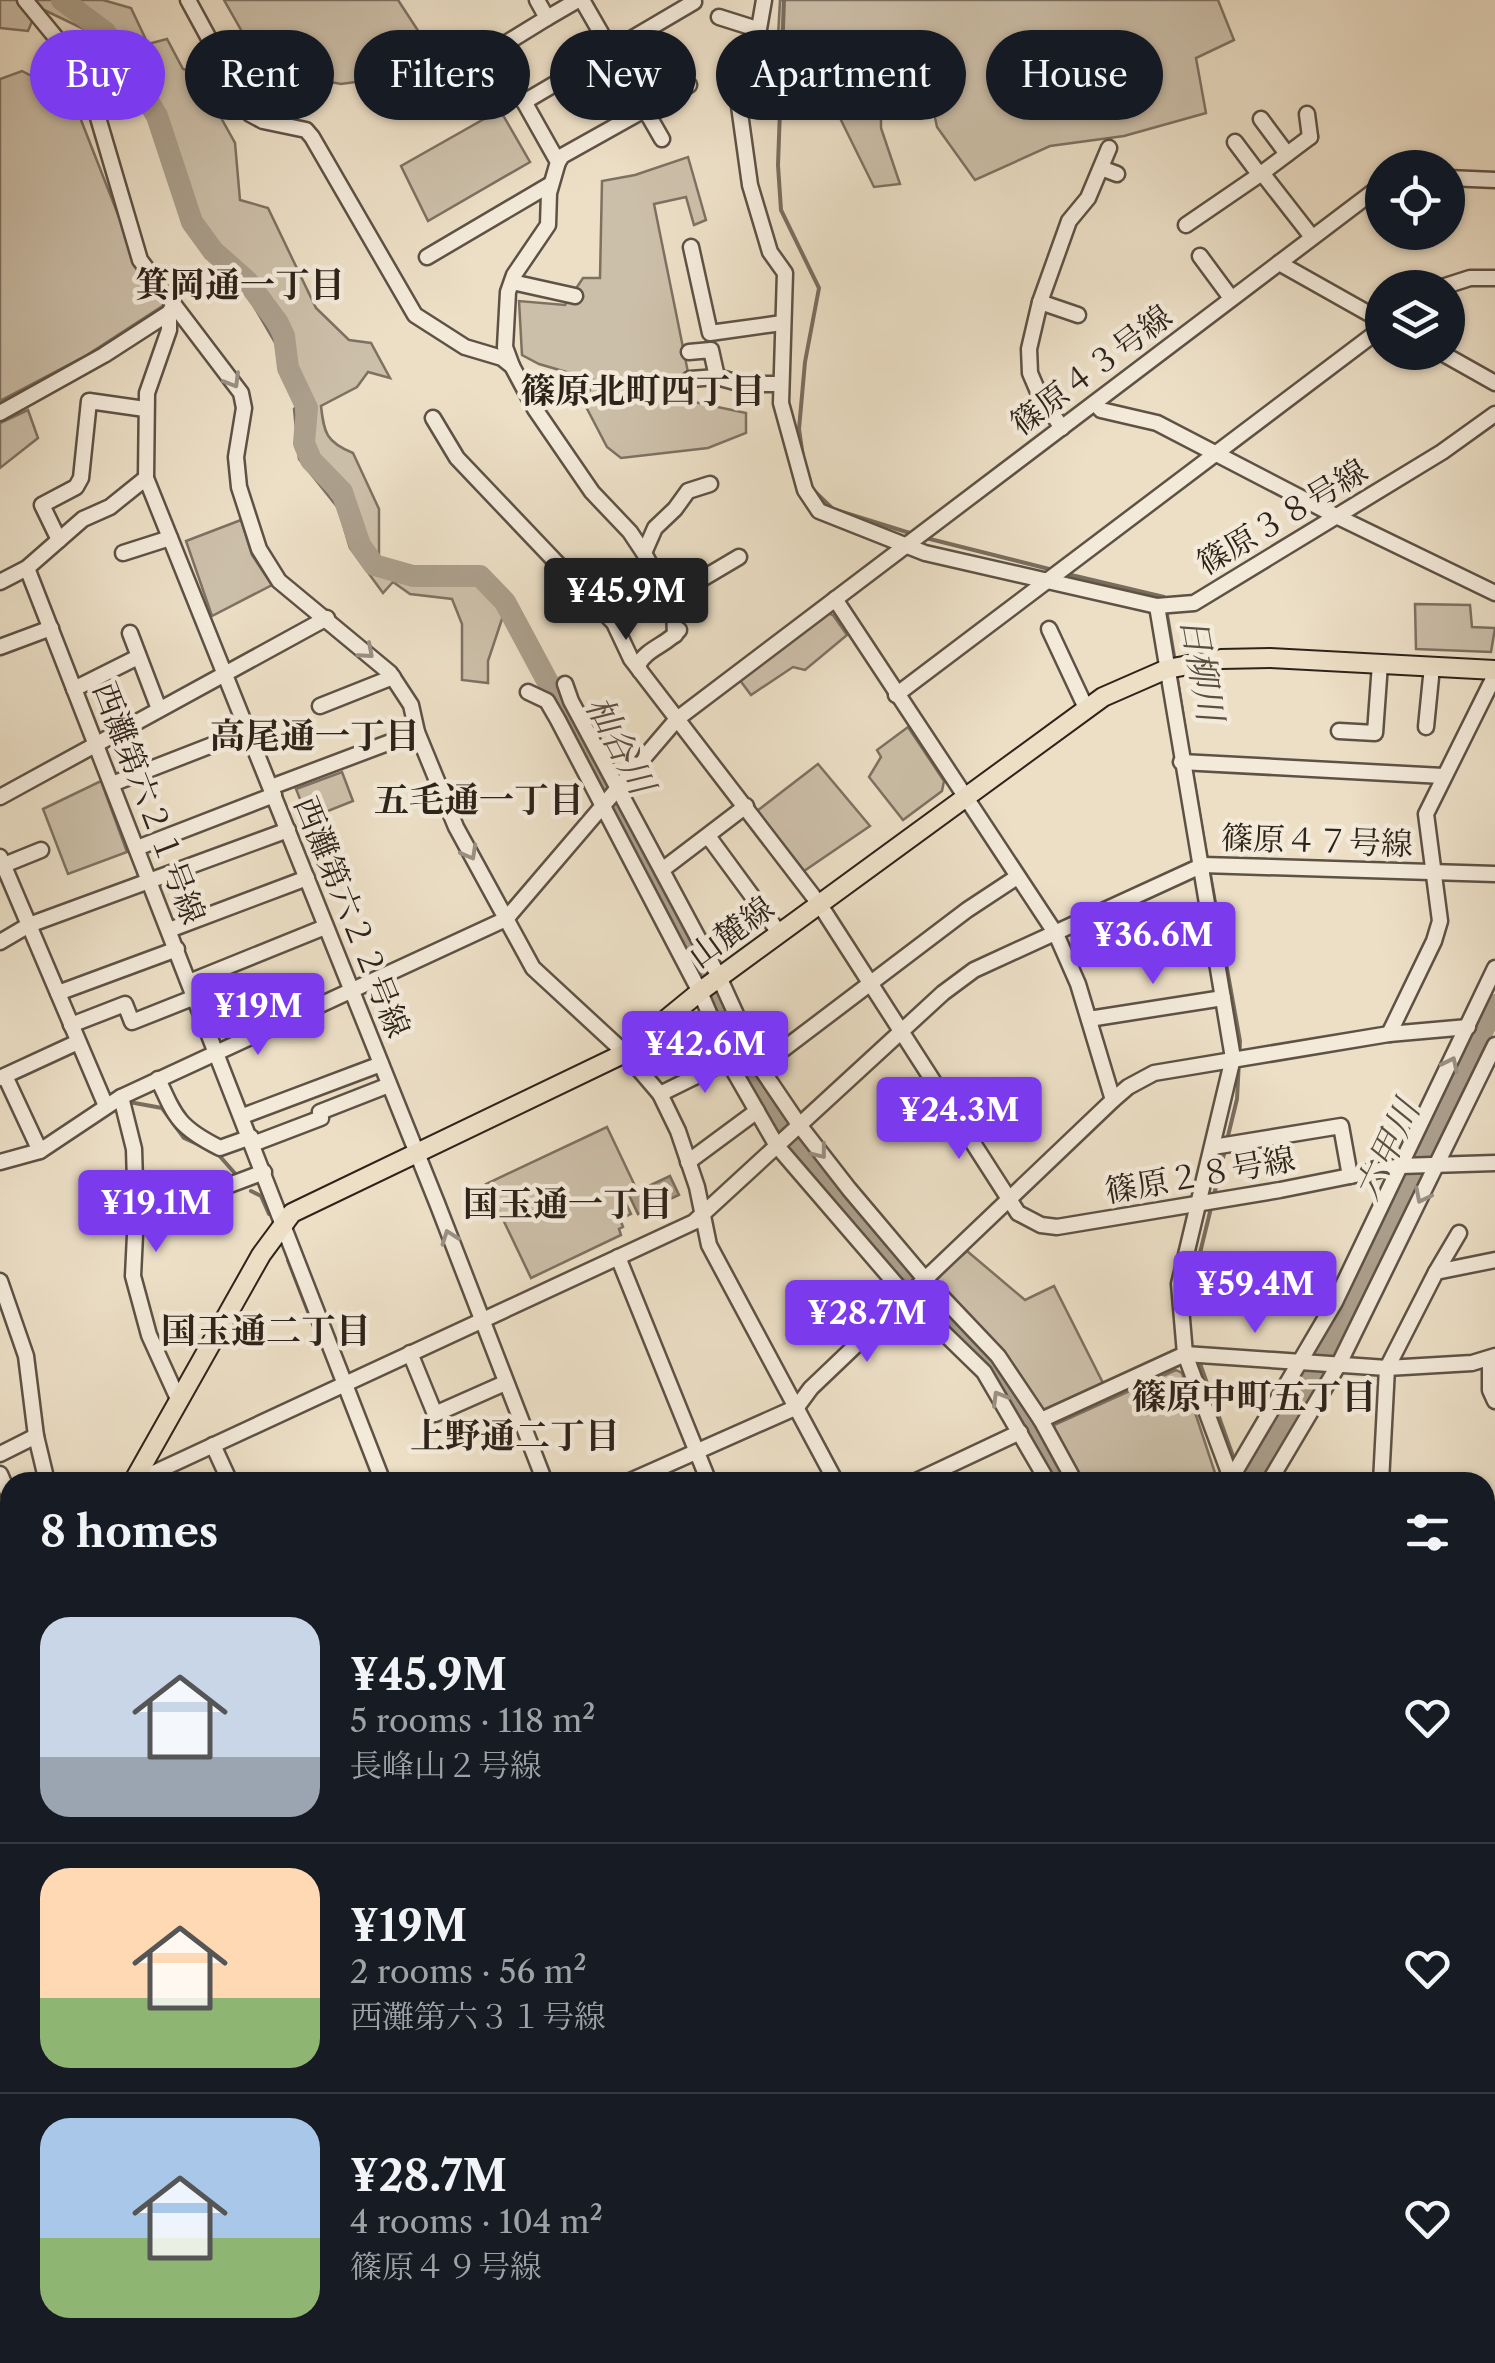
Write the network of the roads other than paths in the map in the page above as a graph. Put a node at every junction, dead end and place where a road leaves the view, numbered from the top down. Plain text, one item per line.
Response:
1 (25, 0) edge
2 (188, 0) edge
3 (537, 0) edge
4 (580, 0) edge
5 (764, 0) edge
6 (694, 2) dead end
7 (718, 16) dead end
8 (547, 18) junction
9 (757, 29) junction
10 (528, 30) edge
11 (598, 30) edge
12 (647, 30) edge
13 (530, 113) edge
14 (1307, 114) dead end
15 (1261, 119) dead end
16 (627, 120) edge
17 (651, 120) edge
18 (1310, 137) junction
19 (662, 139) dead end
20 (1326, 141) dead end
21 (1235, 142) dead end
22 (1109, 148) dead end
23 (1287, 154) junction
24 (558, 162) junction
25 (1101, 168) junction
26 (1262, 173) junction
27 (1117, 174) dead end
28 (1465, 179) edge
29 (1495, 180) edge
30 (551, 184) junction
31 (1365, 198) edge
32 (1186, 224) dead end
33 (1312, 237) junction
34 (692, 248) dead end
35 (1200, 256) dead end
36 (427, 258) dead end
37 (1279, 262) junction
38 (1495, 278) edge
39 (1465, 280) edge
40 (512, 282) junction
41 (575, 296) dead end
42 (1230, 298) junction
43 (1040, 302) junction
44 (172, 308) junction
45 (1078, 314) dead end
46 (1365, 314) edge
47 (782, 323) junction
48 (1365, 337) edge
49 (689, 352) dead end
50 (512, 366) junction
51 (1465, 366) edge
52 (717, 377) junction
53 (690, 379) dead end
54 (1495, 383) edge
55 (781, 384) junction
56 (1095, 402) junction
57 (145, 408) junction
58 (0, 413) edge
59 (1495, 414) edge
60 (432, 418) dead end
61 (1062, 428) junction
62 (1218, 454) junction
63 (146, 478) junction
64 (710, 484) dead end
65 (1336, 516) junction
66 (170, 538) junction
67 (59, 540) junction
68 (908, 543) junction
69 (123, 553) dead end
70 (739, 557) dead end
71 (647, 559) junction
72 (27, 568) junction
73 (1049, 578) junction
74 (0, 582) edge
75 (1495, 593) edge
76 (671, 597) junction
77 (834, 599) junction
78 (1163, 606) junction
79 (327, 618) junction
80 (51, 628) junction
81 (1049, 629) dead end
82 (130, 633) dead end
83 (0, 647) edge
84 (138, 658) junction
85 (1380, 664) junction
86 (1432, 667) junction
87 (1167, 669) junction
88 (640, 671) junction
89 (1495, 672) edge
90 (224, 673) junction
91 (393, 677) junction
92 (565, 684) dead end
93 (74, 689) junction
94 (528, 692) dead end
95 (896, 695) junction
96 (320, 706) dead end
97 (1086, 708) junction
98 (159, 709) junction
99 (677, 719) junction
100 (1426, 727) dead end
101 (248, 730) junction
102 (1339, 731) dead end
103 (417, 732) junction
104 (96, 744) junction
105 (1182, 762) junction
106 (1444, 776) junction
107 (112, 784) junction
108 (617, 787) junction
109 (273, 791) junction
110 (0, 797) edge
111 (965, 798) junction
112 (603, 804) junction
113 (746, 806) junction
114 (288, 830) junction
115 (708, 836) junction
116 (137, 848) junction
117 (41, 850) dead end
118 (2, 861) edge
119 (1208, 865) junction
120 (662, 870) junction
121 (1431, 871) junction
122 (1495, 874) edge
123 (1017, 877) junction
124 (307, 878) junction
125 (150, 882) junction
126 (820, 905) junction
127 (506, 919) junction
128 (29, 924) junction
129 (326, 927) junction
130 (169, 930) junction
131 (780, 934) junction
132 (1056, 934) junction
133 (0, 942) edge
134 (176, 949) junction
135 (1495, 968) edge
136 (189, 982) junction
137 (870, 983) junction
138 (709, 985) junction
139 (351, 992) junction
140 (58, 993) junction
141 (195, 997) junction
142 (1223, 998) junction
143 (1088, 1019) junction
144 (71, 1025) junction
145 (1468, 1028) junction
146 (900, 1030) junction
147 (1389, 1034) junction
148 (78, 1042) junction
149 (1495, 1045) edge
150 (216, 1053) junction
151 (624, 1054) junction
152 (1238, 1057) junction
153 (729, 1060) junction
154 (381, 1064) junction
155 (760, 1067) junction
156 (3, 1077) edge
157 (158, 1080) junction
158 (389, 1085) junction
159 (660, 1094) junction
160 (121, 1097) junction
161 (1113, 1100) junction
162 (106, 1106) junction
163 (757, 1112) junction
164 (242, 1116) junction
165 (800, 1126) junction
166 (252, 1140) junction
167 (777, 1146) junction
168 (1215, 1146) junction
169 (40, 1151) junction
170 (416, 1154) junction
171 (0, 1162) edge
172 (688, 1162) junction
173 (1495, 1163) edge
174 (1437, 1165) junction
175 (1400, 1166) junction
176 (264, 1172) junction
177 (1350, 1176) junction
178 (1008, 1200) junction
179 (1202, 1203) junction
180 (136, 1214) junction
181 (703, 1214) junction
182 (283, 1225) junction
183 (1459, 1233) dead end
184 (618, 1257) junction
185 (1495, 1260) edge
186 (1436, 1272) junction
187 (926, 1280) junction
188 (0, 1281) edge
189 (907, 1297) junction
190 (480, 1321) junction
191 (410, 1354) junction
192 (1186, 1354) junction
193 (1493, 1358) edge
194 (1302, 1361) junction
195 (1338, 1364) junction
196 (1387, 1368) junction
197 (505, 1382) junction
198 (343, 1384) junction
199 (179, 1401) junction
200 (1495, 1401) edge
201 (797, 1407) junction
202 (1042, 1420) junction
203 (1020, 1432) junction
204 (36, 1436) junction
205 (214, 1445) junction
206 (696, 1449) junction
207 (0, 1454) edge
208 (44, 1472) edge
209 (140, 1472) edge
210 (156, 1472) edge
211 (226, 1472) edge
212 (379, 1472) edge
213 (541, 1472) edge
214 (649, 1472) edge
215 (704, 1472) edge
216 (831, 1472) edge
217 (935, 1472) edge
218 (1042, 1472) edge
219 (1070, 1472) edge
220 (1228, 1472) edge
221 (1235, 1472) edge
222 (1275, 1472) edge
223 (1382, 1472) edge

1 - 44 street
2 - 50 street
3 - 8 street
4 - 8 street
4 - 11 street
5 - 9 street
6 - 12 street
7 - 9 street
8 - 10 street
9 - 47 street
13 - 24 street
14 - 18 street
15 - 23 street
16 - 24 street
17 - 19 street
18 - 20 street
18 - 23 street
21 - 26 street
22 - 25 street
23 - 26 street
24 - 30 street
25 - 27 street
25 - 43 street
26 - 32 street
26 - 33 street
28 - 29 street
30 - 36 street
30 - 40 street
31 - 33 street, 篠原４３号線
33 - 37 street, 篠原４３号線
34 - 47 street
35 - 42 street
37 - 42 street, 篠原４３号線
37 - 46 street
38 - 39 street
40 - 41 street
40 - 50 street
42 - 56 street, 篠原４３号線
43 - 45 street
43 - 61 street
44 - 57 street
44 - 58 street
44 -> 79 street
47 - 55 street
48 - 62 street
49 - 52 street
50 - 71 street
51 - 54 street
52 - 53 street
52 - 55 street
55 - 68 street
56 - 61 street, 篠原４３号線
56 - 62 street
57 - 63 street
57 - 67 street
59 - 65 street, 篠原３８号線
60 - 88 street, 篠原２８号線
61 - 68 street, 篠原４３号線
62 - 65 street
62 - 73 street
63 - 66 street, 西灘第六２２号線
63 - 67 street
64 - 71 street
65 - 75 street
65 - 78 street, 篠原３８号線
66 - 69 street
66 - 90 street, 西灘第六２２号線
67 - 72 street
68 - 73 street
68 - 77 street, 篠原４３号線
70 - 76 street
71 - 76 street
72 - 74 street
72 - 80 street, 西灘第六２１号線
73 - 78 street
73 - 95 street
76 - 88 street
77 - 95 street
77 - 99 street, 篠原４３号線
78 - 87 street
79 - 90 street
79 -> 91 street
80 - 83 street
80 - 93 street, 西灘第六２１号線
81 - 97 street
82 - 84 street
84 - 93 street
84 - 98 street
85 - 86 main road, 山麓線
85 - 87 main road, 山麓線
85 - 102 street
86 - 89 main road, 山麓線
86 - 100 street
87 - 97 main road, 山麓線
87 - 105 street
88 - 99 street, 篠原２８号線
89 - 106 street
90 - 98 street
90 - 101 street, 西灘第六２２号線
91 - 96 street
91 - 103 street
92 - 108 street
93 - 104 street, 西灘第六２１号線
94 - 112 street
95 - 111 street
97 - 111 main road, 山麓線
98 - 104 street
99 - 108 street, 篠原４３号線
99 - 113 street, 篠原２８号線
101 - 107 street
101 - 109 street, 西灘第六２２号線
103 - 109 street
103 -> 127 street
104 - 107 street, 西灘第六２１号線
104 - 110 street
105 - 106 street
105 - 119 street
106 - 121 street
107 - 116 street, 西灘第六２１号線
108 - 112 street, 篠原４３号線
108 - 120 street
109 - 114 street, 西灘第六２２号線
109 - 116 street
111 - 123 street
111 - 126 main road, 山麓線
112 - 127 street, 篠原４３号線
112 - 138 street
113 - 115 street
113 - 126 street, 篠原２８号線
114 - 124 street, 西灘第六２２号線
114 - 125 street
115 - 120 street
115 - 131 street
116 - 125 street, 西灘第六２１号線
117 - 118 street
118 - 128 street
119 - 121 street, 篠原４７号線
119 - 132 street, 篠原４７号線
119 - 142 street
120 - 138 street
121 - 122 street, 篠原４７号線
121 - 147 street
123 - 132 street
123 - 137 street
124 - 129 street, 西灘第六２２号線
124 - 130 street
125 - 128 street
125 - 130 street, 西灘第六２１号線
126 - 131 main road, 山麓線
126 - 137 street, 篠原２８号線
127 - 139 street
127 - 151 street
128 - 133 street
128 - 140 street
129 - 136 street
129 - 139 street, 西灘第六２２号線
130 - 134 street, 西灘第六２１号線
131 - 138 main road, 山麓線
132 - 143 street
132 - 146 street, 篠原４７号線
134 - 136 street, 西灘第六２１号線
134 - 140 street
135 - 145 street
136 - 141 street, 西灘第六２１号線
137 - 146 street, 篠原２８号線
137 - 155 street
138 - 151 main road, 山麓線
138 - 153 street
138 - 155 street
139 - 150 street
139 - 154 street, 西灘第六２２号線
140 - 144 street
141 - 144 street
141 - 150 street, 西灘第六２１号線
142 - 143 street
142 - 152 street
143 - 161 street
144 - 148 street
145 - 147 street
175 -> 145 street
146 - 165 street, 篠原４７号線
146 - 178 street, 篠原２８号線
147 - 152 street
148 - 156 street
148 - 162 street
149 - 174 street
150 - 157 street
150 - 164 street, 西灘第六２１号線
151 - 159 street
151 - 170 main road, 山麓線
152 - 161 street
152 - 168 street
153 - 159 street
153 - 163 street
154 - 158 street, 西灘第六２２号線
154 - 164 street
155 - 165 street
156 - 169 street
157 - 160 street
157 - 166 street
158 - 166 street
158 - 170 street, 西灘第六２２号線
159 - 172 street
160 - 162 street
160 - 180 street
161 - 178 street
162 - 169 street
163 - 167 street
163 - 172 street
164 - 166 street, 西灘第六２１号線
165 - 167 street, 篠原４７号線
165 -> 187 street
166 - 176 street, 西灘第六２１号線
167 - 181 street
167 - 189 street
168 - 177 street
168 - 179 street
169 - 171 street
170 - 182 main road, 山麓線
190 -> 170 street, 西灘第六２２号線
172 - 181 street
173 - 174 street
174 - 175 street, 篠原２８号線
174 -> 195 street
175 - 177 street, 篠原２８号線
175 - 194 street
176 - 180 street
176 - 182 street, 西灘第六２１号線
177 - 179 street, 篠原２８号線
178 - 179 street, 篠原２８号線
178 - 187 street
179 - 192 street
180 - 199 street
181 - 184 street
181 - 201 street
182 - 198 street, 西灘第六２１号線
182 - 199 main road, 山麓線
183 - 186 street
184 - 190 street
184 - 206 street
185 - 186 street
186 - 196 street
187 - 189 street
187 - 202 street
188 - 204 street
189 - 201 street
203 -> 189 street
190 - 191 street
190 - 197 street, 西灘第六２２号線
191 - 197 street
191 - 198 street
192 - 194 street
192 - 202 street
192 - 220 street
193 - 196 street
193 - 200 street
194 - 195 street
194 - 221 street
195 - 196 street
195 - 222 street
196 - 223 street
197 - 213 street, 西灘第六２２号線
198 - 205 street
198 - 212 street, 西灘第六２１号線
199 - 209 main road, 山麓線
201 - 206 street
201 - 216 street
202 - 219 street
203 - 217 street
203 - 218 street
204 - 207 street
204 - 208 street
205 - 210 street
205 - 211 street
206 - 214 street
206 - 215 street

